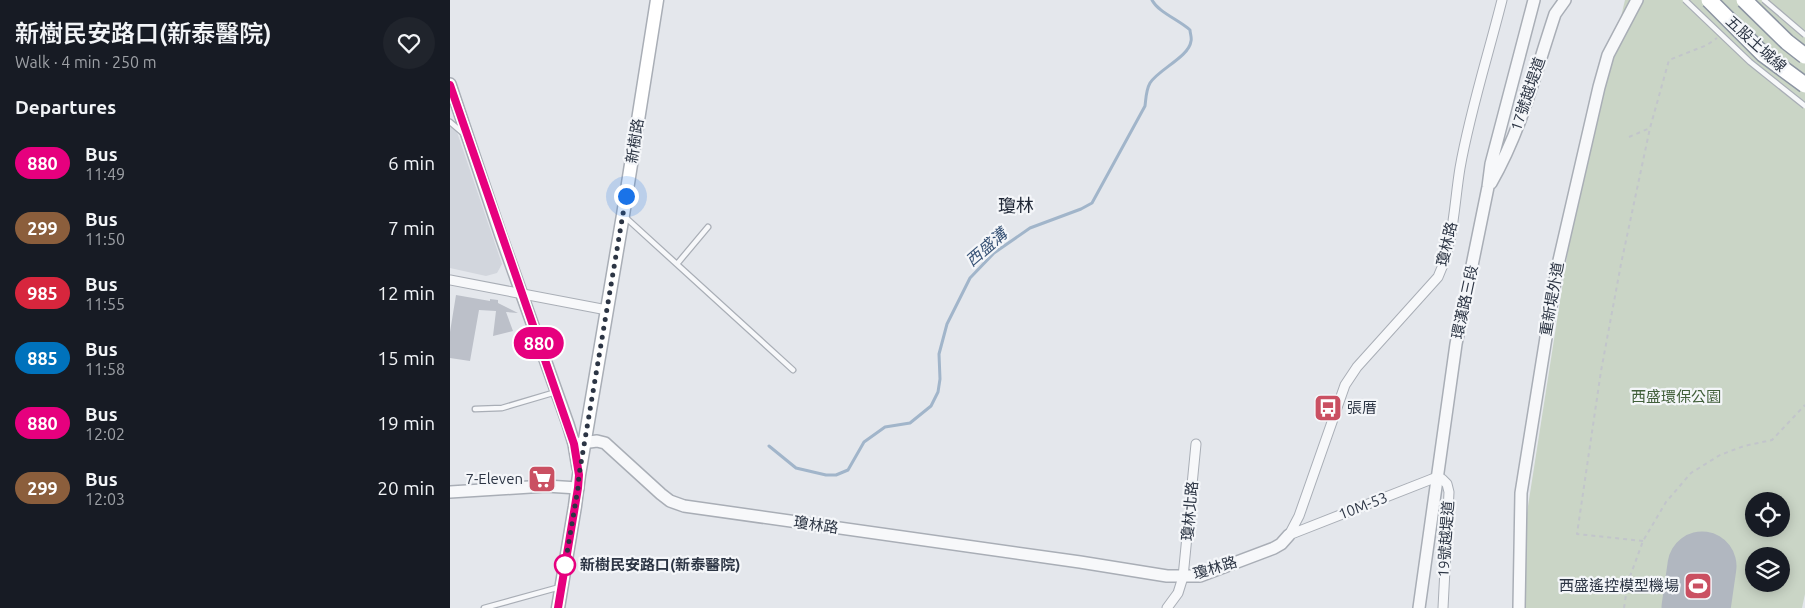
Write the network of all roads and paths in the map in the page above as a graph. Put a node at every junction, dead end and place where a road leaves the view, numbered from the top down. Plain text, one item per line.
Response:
1 (657, 0) edge
2 (1502, 0) edge
3 (1534, 0) edge
4 (1564, 0) edge
5 (1637, 0) edge
6 (1685, 0) edge
7 (1709, 0) edge
8 (1744, 0) edge
9 (1764, 0) edge
10 (1723, 34) dead end
11 (1805, 35) edge
12 (1805, 56) edge
13 (450, 84) edge
14 (1805, 85) edge
15 (1805, 106) edge
16 (450, 122) edge
17 (1650, 128) junction
18 (1629, 137) dead end
19 (467, 138) junction
20 (1488, 187) junction
21 (623, 215) junction
22 (708, 227) dead end
23 (677, 264) junction
24 (450, 280) edge
25 (522, 295) junction
26 (607, 310) junction
27 (793, 370) dead end
28 (557, 392) junction
29 (1805, 405) edge
30 (475, 409) dead end
31 (579, 443) junction
32 (1196, 444) dead end
33 (1437, 477) junction
34 (578, 488) junction
35 (450, 492) edge
36 (1289, 535) junction
37 (1643, 541) junction
38 (1183, 577) junction
39 (562, 587) junction
40 (484, 608) edge
41 (558, 608) edge
42 (1167, 608) edge
43 (1419, 608) edge
44 (1443, 608) edge
45 (1519, 608) edge
46 (1624, 608) edge

1 - 21 main road, 新樹路
2 - 36 street, 瓊林路
3 - 20 street, 環漢路三段
4 - 20 street, 17號越堤道
5 - 45 street, 重新堤外道
6 - 15 lane, bridge
7 - 14 highway, 五股土城線, bridge
8 - 12 highway, 五股土城線, bridge
9 - 11 lane, bridge
10 - 17 path
13 - 19 street
16 - 19 lane
17 - 18 path
17 - 37 path
19 - 25 street
20 - 33 street, 環漢路三段
21 - 23 lane
21 - 26 main road, 新樹路
22 - 23 lane
23 - 27 lane
24 - 25 street
25 - 26 street
25 - 28 street
26 - 31 main road, 新樹路
28 - 30 lane
28 - 31 street
29 - 37 path
31 - 34 main road, 新樹路
31 - 38 street, 瓊林路
32 - 38 street, 瓊林北路
33 - 36 street, 10M-53
33 - 43 street, 環漢路三段
33 - 44 street, 19號越堤道
34 - 35 street
34 - 39 main road, 新樹路
36 - 38 street, 瓊林路
37 - 46 path
38 - 42 street, 瓊林北路
39 - 40 lane
39 - 41 main road, 新樹路

